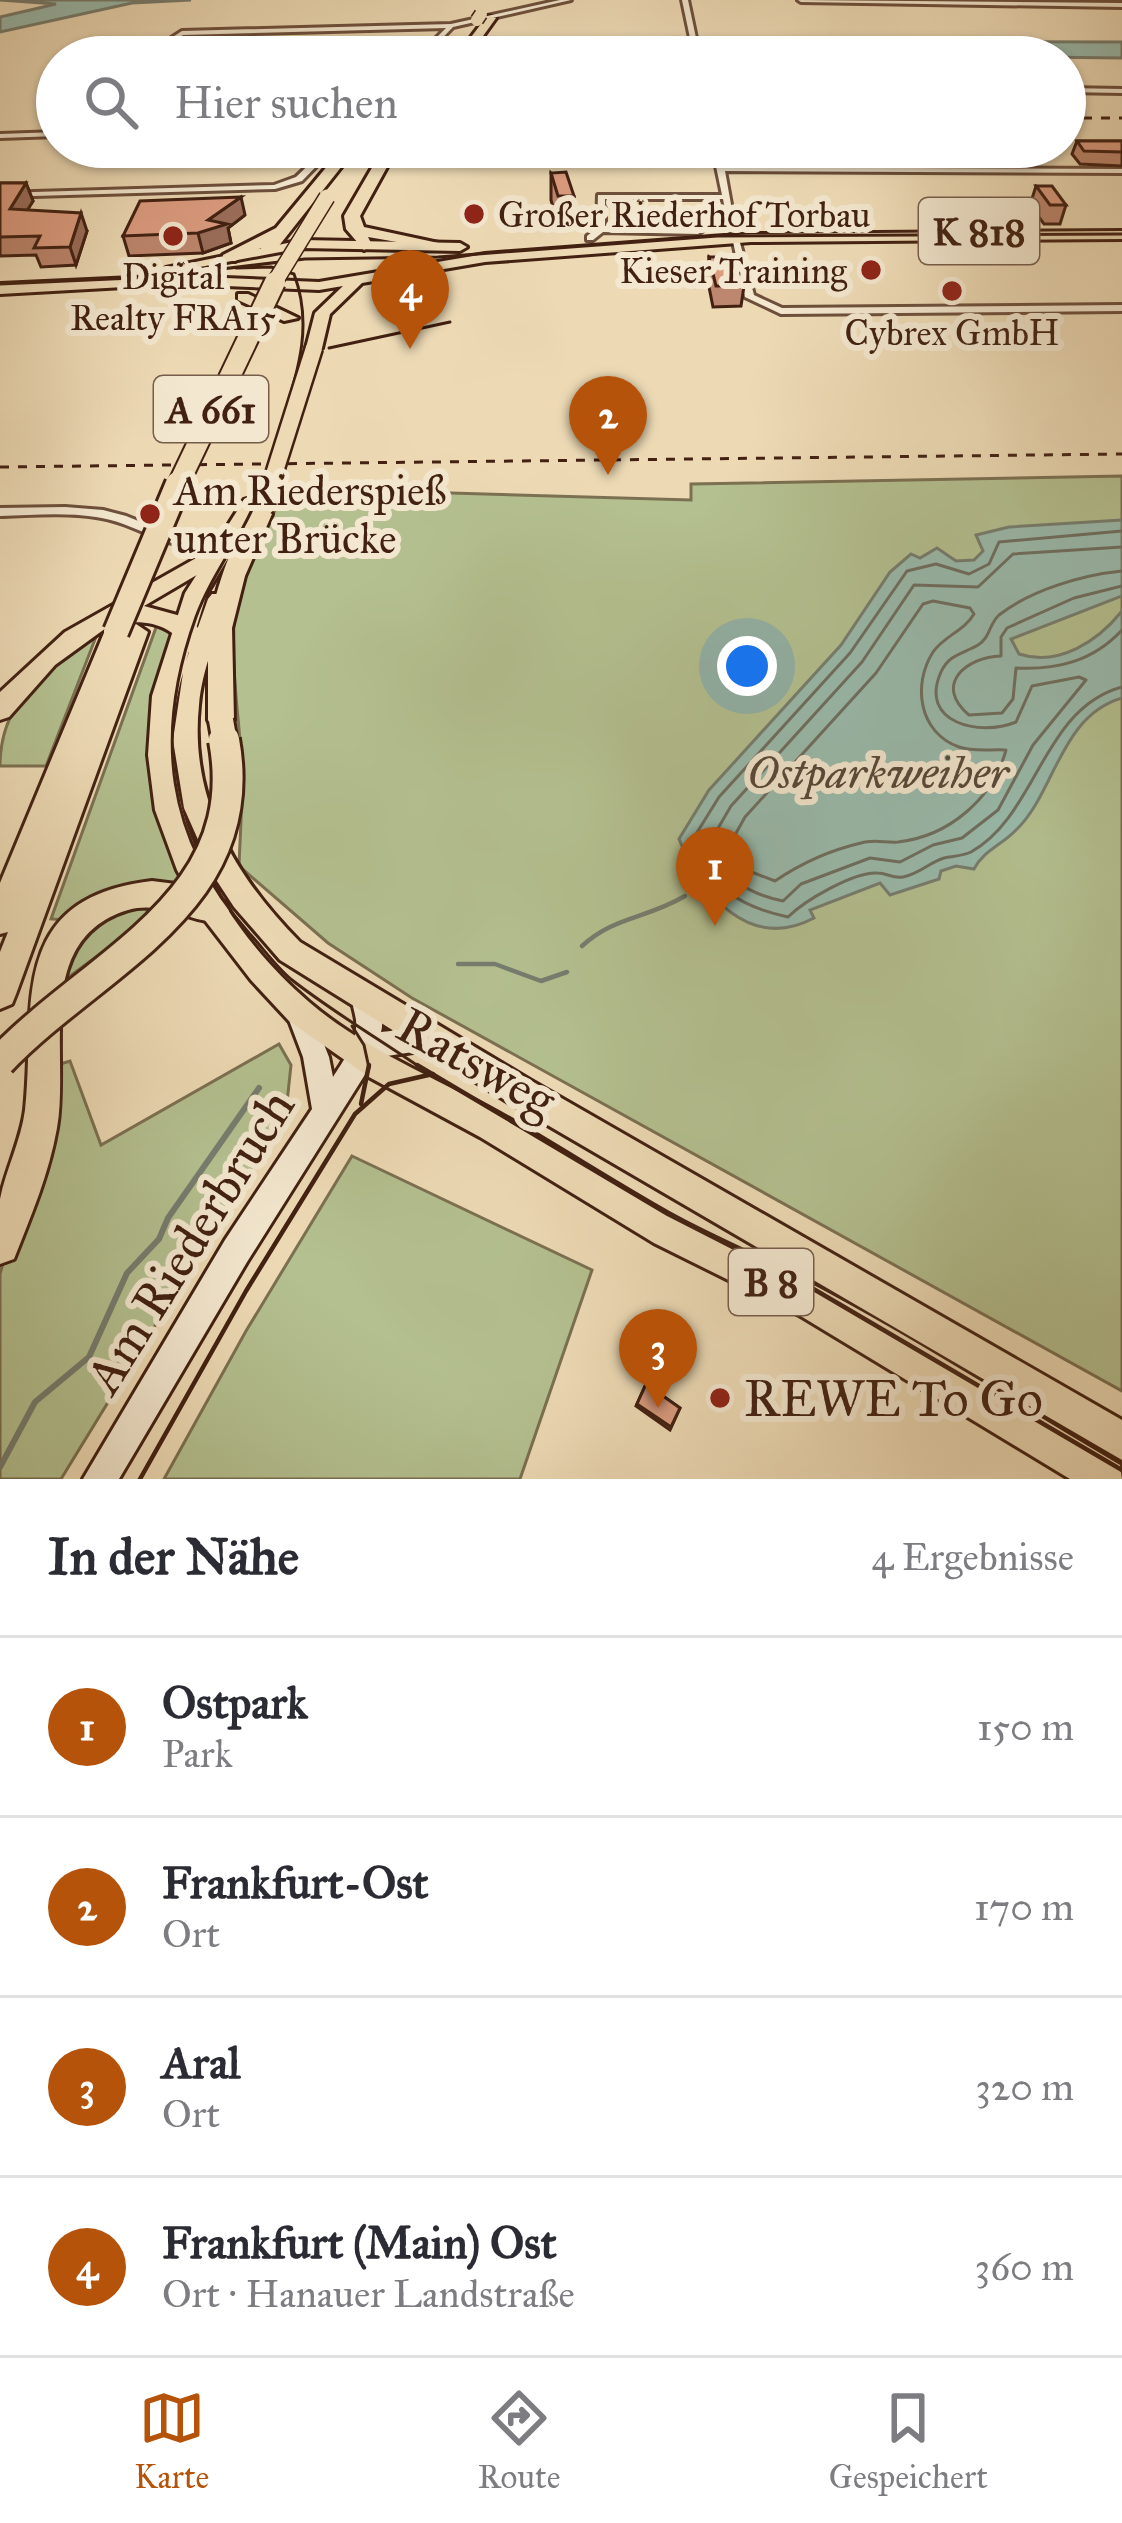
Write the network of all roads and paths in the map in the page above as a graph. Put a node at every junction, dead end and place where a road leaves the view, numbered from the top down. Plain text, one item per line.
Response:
1 (568, 0) edge
2 (685, 0) edge
3 (801, 0) edge
4 (1122, 5) edge
5 (488, 10) edge
6 (451, 26) junction
7 (177, 36) edge
8 (441, 36) edge
9 (466, 36) edge
10 (693, 36) edge
11 (1086, 90) edge
12 (1122, 91) edge
13 (36, 135) edge
14 (0, 136) edge
15 (310, 168) edge
16 (333, 168) edge
17 (353, 168) edge
18 (362, 168) edge
19 (378, 168) edge
20 (721, 169) joint
21 (1122, 172) edge
22 (354, 178) dead end
23 (0, 195) edge
24 (727, 197) junction
25 (301, 208) junction
26 (1122, 233) edge
27 (596, 234) junction
28 (734, 235) junction
29 (359, 237) junction
30 (317, 243) junction
31 (437, 247) joint
32 (263, 254) junction
33 (230, 258) junction
34 (369, 264) junction
35 (405, 271) junction
36 (0, 280) edge
37 (357, 280) junction
38 (130, 282) junction
39 (253, 284) junction
40 (287, 286) junction
41 (0, 289) edge
42 (1122, 308) edge
43 (326, 310) junction
44 (290, 318) junction
45 (307, 349) junction
46 (259, 507) junction
47 (0, 512) edge
48 (229, 541) junction
49 (179, 546) junction
50 (184, 575) junction
51 (184, 627) junction
52 (116, 629) junction
53 (201, 651) junction
54 (0, 710) edge
55 (214, 911) junction
56 (0, 921) edge
57 (0, 994) edge
58 (363, 998) junction
59 (299, 1012) junction
60 (430, 1039) junction
61 (362, 1056) junction
62 (0, 1060) edge
63 (326, 1110) junction
64 (0, 1246) edge
65 (1122, 1441) edge
66 (100, 1479) edge
67 (1106, 1479) edge

1 - 6 street
2 - 10 street
3 - 4 street
5 - 9 highway
6 - 7 street
6 - 8 street
11 - 12 street
13 - 14 street
15 - 23 street
16 - 25 highway
17 - 52 highway, A 661
18 - 22 highway
19 - 29 highway
20 - 21 street
20 - 24 street
24 - 27 street
24 - 28 street
25 - 32 highway
25 - 33 highway
26 - 28 main road, K 818
27 - 28 main road, K 818
27 - 31 main road, K 818
28 - 35 main road, K 818
28 - 42 street
29 - 30 main road
29 - 31 highway
29 - 34 main road
30 - 32 main road
30 - 34 main road
32 - 33 main road
32 - 39 main road
32 - 40 main road
33 - 36 main road
34 - 37 main road, B 8
34 - 40 main road
35 - 37 main road, K 818
35 - 43 main road
37 - 40 main road, K 818
37 - 43 main road, B 8
38 - 39 main road
38 - 41 main road
38 - 44 main road
39 - 40 main road, K 818
39 - 44 main road
43 - 45 main road, B 8
44 - 45 main road
45 - 46 main road, B 8
46 - 48 main road, Ratsweg / B 8
46 - 53 main road, Ratsweg / B 8
46 - 62 highway, bridge
47 - 49 street
48 - 49 street
48 - 50 highway
48 - 51 main road, Ratsweg / B 8
49 - 50 highway
50 - 52 highway
51 - 52 highway
51 - 53 highway
51 - 55 main road, Ratsweg / B 8
52 - 54 highway
52 - 56 highway, A 661
52 - 57 highway, A 661
53 - 58 main road, Ratsweg / B 8
55 - 59 main road, Ratsweg / B 8
55 - 64 highway
58 - 60 main road, Ratsweg / B 8
58 - 61 main road
59 - 61 main road, Ratsweg / B 8
59 - 63 main road
60 - 61 main road
60 - 65 main road, Ratsweg / B 8
61 - 63 main road, Am Riederbruch
61 - 67 main road, Ratsweg / B 8
63 - 66 main road, Am Riederbruch

